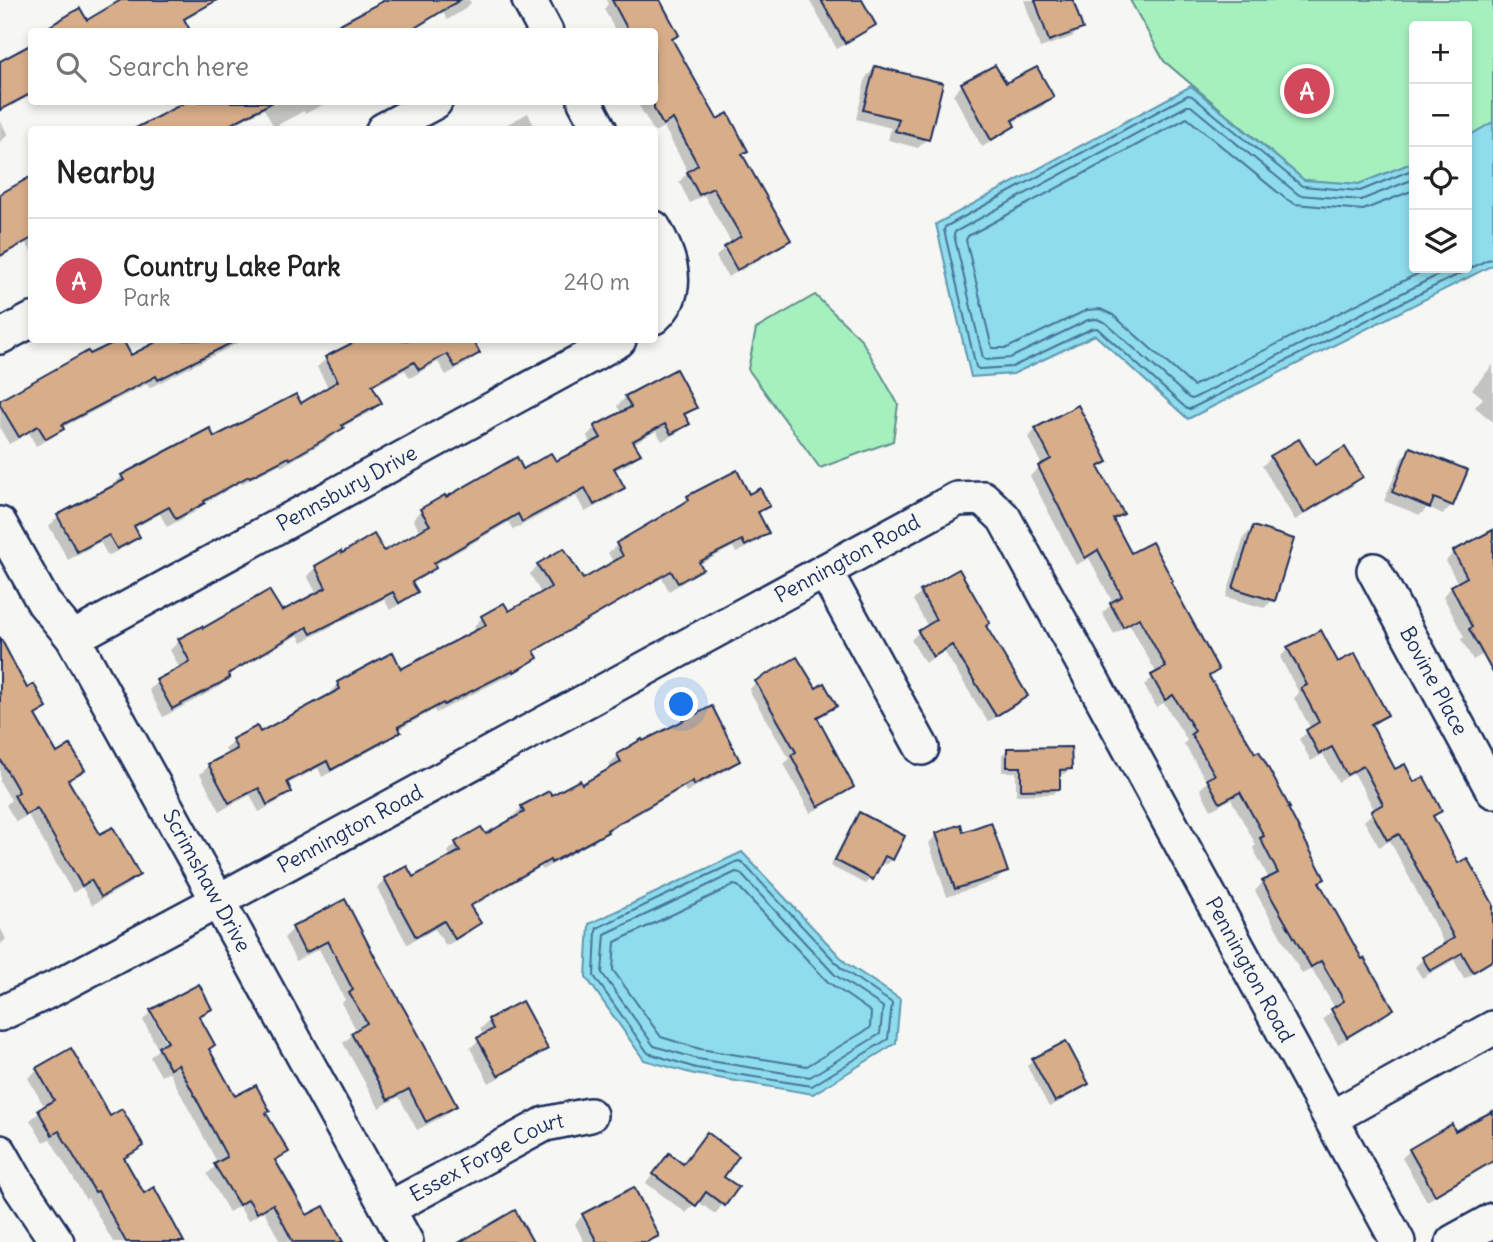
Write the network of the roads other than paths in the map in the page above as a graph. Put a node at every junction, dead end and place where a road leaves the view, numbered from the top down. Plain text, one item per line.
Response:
1 (529, 0) edge
2 (544, 28) edge
3 (429, 105) edge
4 (586, 105) edge
5 (390, 126) edge
6 (598, 126) edge
7 (658, 235) edge
8 (658, 313) edge
9 (28, 322) edge
10 (0, 337) edge
11 (614, 343) edge
12 (0, 524) edge
13 (1374, 570) dead end
14 (825, 571) junction
15 (73, 638) junction
16 (922, 748) dead end
17 (1493, 791) edge
18 (218, 901) junction
19 (0, 1014) edge
20 (1493, 1028) edge
21 (590, 1115) dead end
22 (1331, 1118) junction
23 (0, 1152) edge
24 (388, 1209) junction
25 (1493, 1220) edge
26 (57, 1242) edge
27 (406, 1242) edge
28 (1398, 1242) edge
29 (1453, 1242) edge

1 - 2 street
3 - 5 street
4 - 6 street
7 - 8 street
9 - 10 street
11 - 15 street, Pennsbury Drive
12 - 15 street, Scrimshaw Drive
13 - 17 street, Bovine Place
14 - 16 street
14 - 18 street, Pennington Road
14 - 22 street, Pennington Road
15 - 18 street, Scrimshaw Drive
18 - 19 street, Pennington Road
18 - 24 street, Scrimshaw Drive
20 - 22 street
21 - 24 street, Essex Forge Court
22 - 28 street, Pennington Road
23 - 26 street
24 - 27 street, Scrimshaw Drive
25 - 29 street

